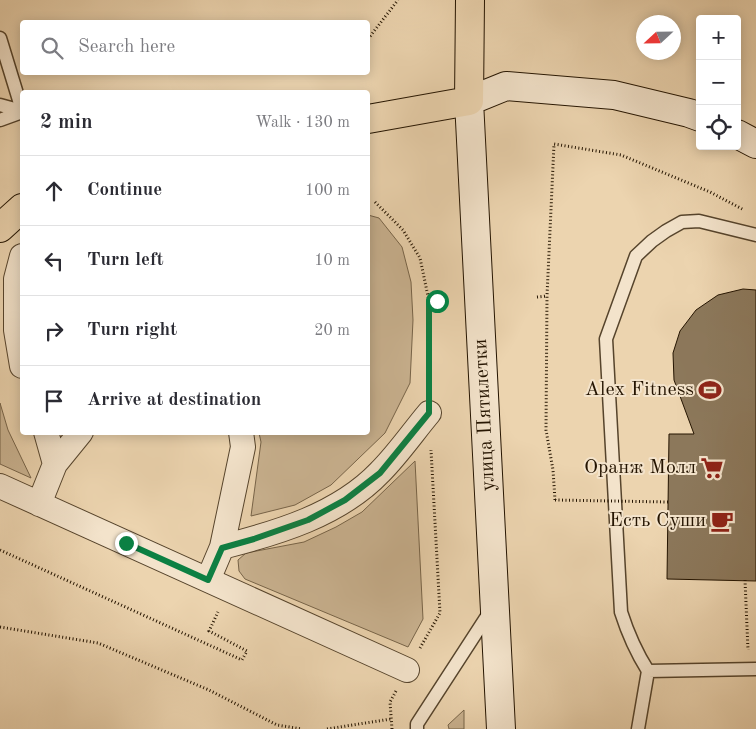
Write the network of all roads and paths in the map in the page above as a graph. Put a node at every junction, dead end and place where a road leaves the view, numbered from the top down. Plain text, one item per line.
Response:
1 (398, 0) edge
2 (470, 0) edge
3 (370, 36) edge
4 (0, 38) edge
5 (469, 101) junction
6 (20, 104) edge
7 (0, 105) edge
8 (20, 110) edge
9 (20, 112) edge
10 (696, 116) edge
11 (370, 119) edge
12 (0, 120) edge
13 (741, 136) edge
14 (756, 144) edge
15 (375, 202) dead end
16 (20, 210) edge
17 (748, 212) dead end
18 (0, 228) edge
19 (756, 235) edge
20 (20, 264) edge
21 (547, 296) junction
22 (537, 297) dead end
23 (429, 301) junction
24 (437, 301) dead end
25 (20, 354) edge
26 (429, 413) junction
27 (47, 435) edge
28 (79, 435) edge
29 (242, 435) edge
30 (55, 464) junction
31 (0, 486) edge
32 (668, 502) dead end
33 (40, 504) junction
34 (222, 548) junction
35 (0, 550) edge
36 (208, 580) junction
37 (745, 580) dead end
38 (494, 606) junction
39 (218, 614) dead end
40 (0, 627) edge
41 (752, 669) edge
42 (408, 670) junction
43 (648, 671) junction
44 (391, 719) junction
45 (302, 729) edge
46 (327, 729) edge
47 (392, 729) edge
48 (417, 729) edge
49 (501, 729) edge
50 (638, 729) edge

1 - 3 path
2 - 5 main road
4 - 6 lane
5 - 10 main road
5 - 11 main road
5 - 38 main road, улица Пятилетки
7 - 8 lane
9 - 12 lane
13 - 14 main road
15 - 23 path
16 - 18 main road
17 - 21 path
19 - 43 lane
20 - 25 street
21 - 22 path
21 - 32 path, bridge
23 - 24 path
23 - 26 path
26 - 34 street
26 - 42 path
27 - 30 street
28 - 30 street
29 - 34 street
30 - 33 street
31 - 33 street
33 - 36 street
34 - 36 street
35 - 39 path
36 - 42 street
37 - 41 path
38 - 48 lane
38 - 49 main road, улица Пятилетки
40 - 45 path
41 - 43 lane
42 - 44 path
43 - 50 lane
44 - 46 path
44 - 47 path

